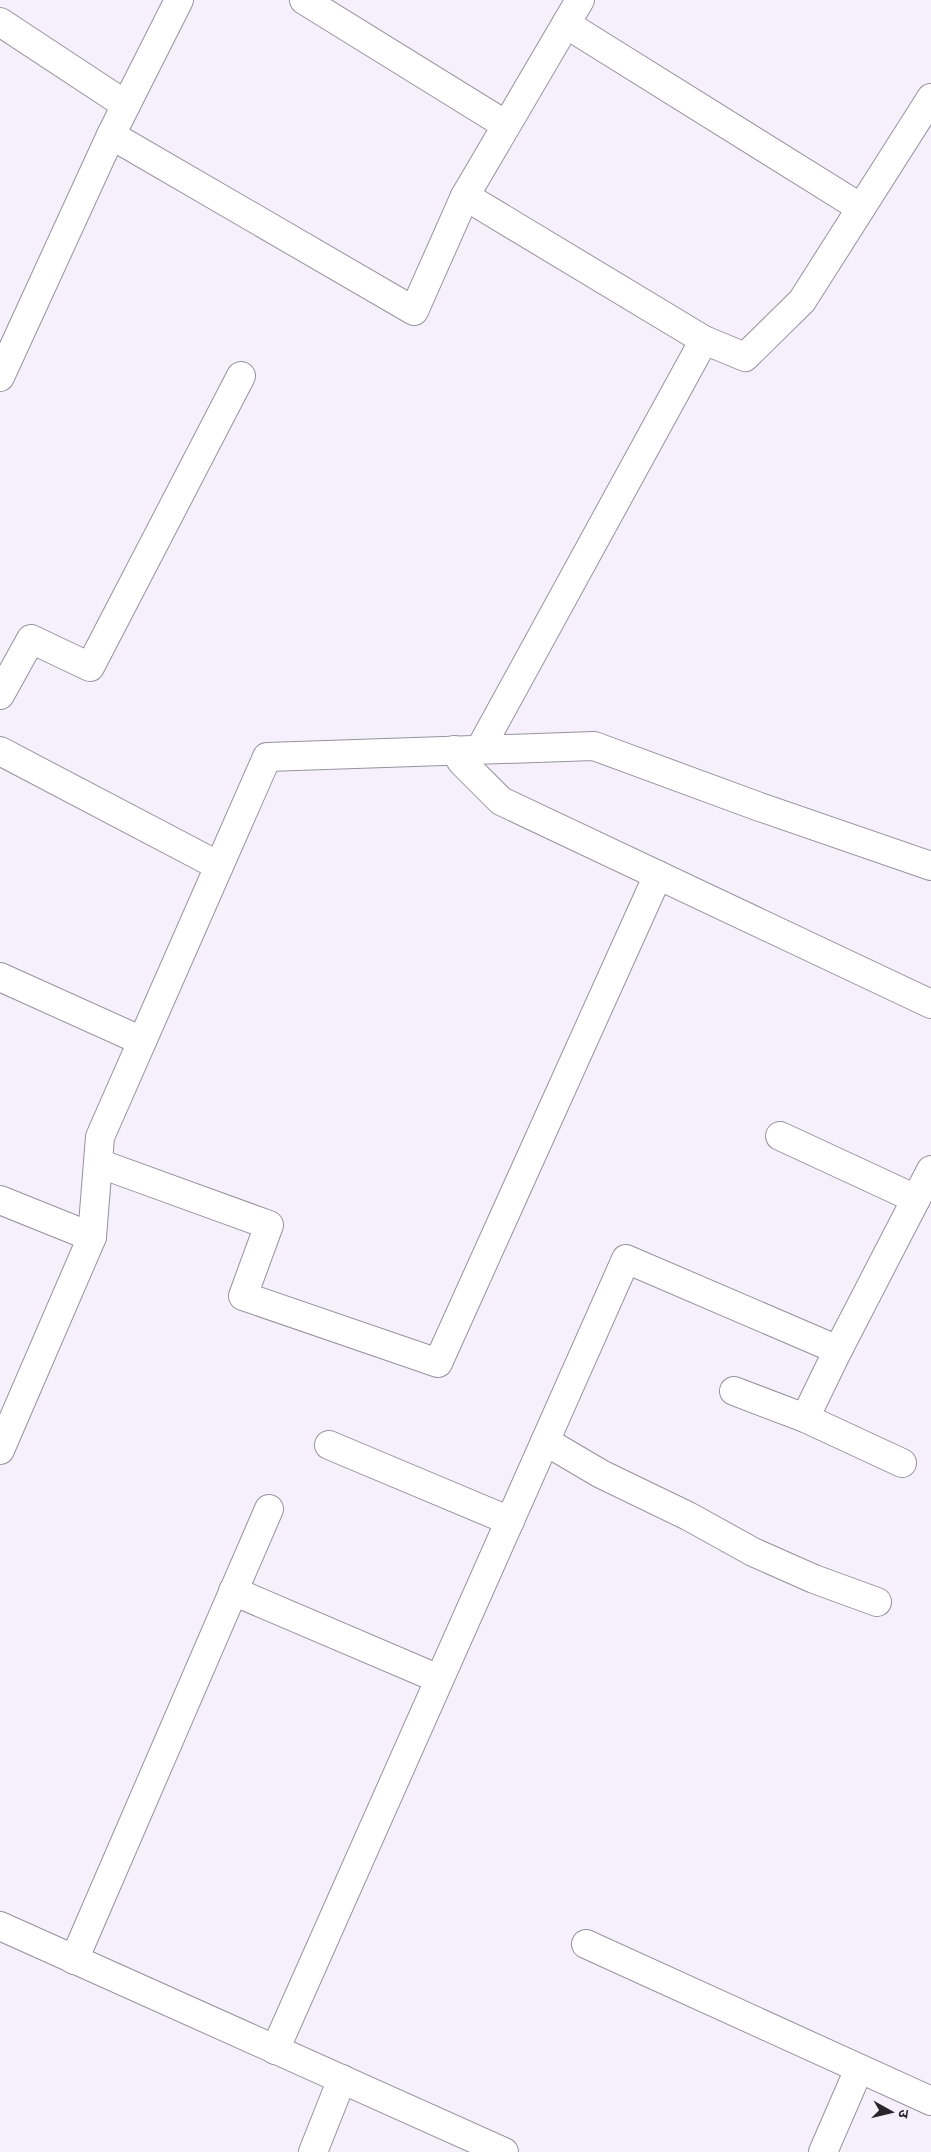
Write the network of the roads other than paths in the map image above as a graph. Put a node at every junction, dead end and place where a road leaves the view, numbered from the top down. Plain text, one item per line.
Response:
1 (179, 0) edge
2 (304, 0) edge
3 (580, 0) edge
4 (0, 22) edge
5 (566, 24) junction
6 (931, 98) edge
7 (126, 105) junction
8 (506, 125) junction
9 (111, 135) junction
10 (465, 196) junction
11 (861, 208) junction
12 (704, 340) junction
13 (241, 376) dead end
14 (0, 377) edge
15 (0, 695) edge
16 (467, 749) junction
17 (0, 751) edge
18 (219, 866) junction
19 (931, 866) edge
20 (658, 875) junction
21 (0, 977) edge
22 (931, 1004) edge
23 (142, 1041) junction
24 (780, 1136) dead end
25 (98, 1163) junction
26 (931, 1170) edge
27 (0, 1200) edge
28 (916, 1200) junction
29 (92, 1237) junction
30 (838, 1350) junction
31 (734, 1391) dead end
32 (805, 1418) junction
33 (545, 1441) junction
34 (329, 1445) dead end
35 (0, 1450) edge
36 (902, 1463) dead end
37 (269, 1509) dead end
38 (510, 1521) junction
39 (233, 1591) junction
40 (877, 1602) dead end
41 (439, 1680) junction
42 (0, 1926) edge
43 (586, 1944) dead end
44 (74, 1960) junction
45 (275, 2050) junction
46 (859, 2068) junction
47 (342, 2079) junction
48 (931, 2101) edge
49 (314, 2152) edge
50 (504, 2152) edge
51 (823, 2152) edge

1 - 7 street
2 - 8 street
3 - 5 street
4 - 7 street
5 - 8 street
5 - 11 street
6 - 11 street
7 - 9 street
8 - 10 street
9 - 10 street
9 - 14 street
10 - 12 street
11 - 12 street
12 - 16 street
13 - 15 street
16 - 18 street
16 - 19 street
16 - 20 street
17 - 18 street
18 - 23 street
20 - 22 street
20 - 25 street
21 - 23 street
23 - 25 street
24 - 28 street
25 - 29 street
26 - 28 street
27 - 29 street
28 - 30 street
29 - 35 street
30 - 32 street
30 - 33 street
31 - 32 street
32 - 36 street
33 - 38 street
33 - 40 street
34 - 38 street
37 - 39 street
38 - 41 street
39 - 41 street
39 - 44 street
41 - 45 street
42 - 44 street
43 - 46 street
44 - 45 street
45 - 47 street
46 - 48 street
46 - 51 street
47 - 49 street
47 - 50 street

